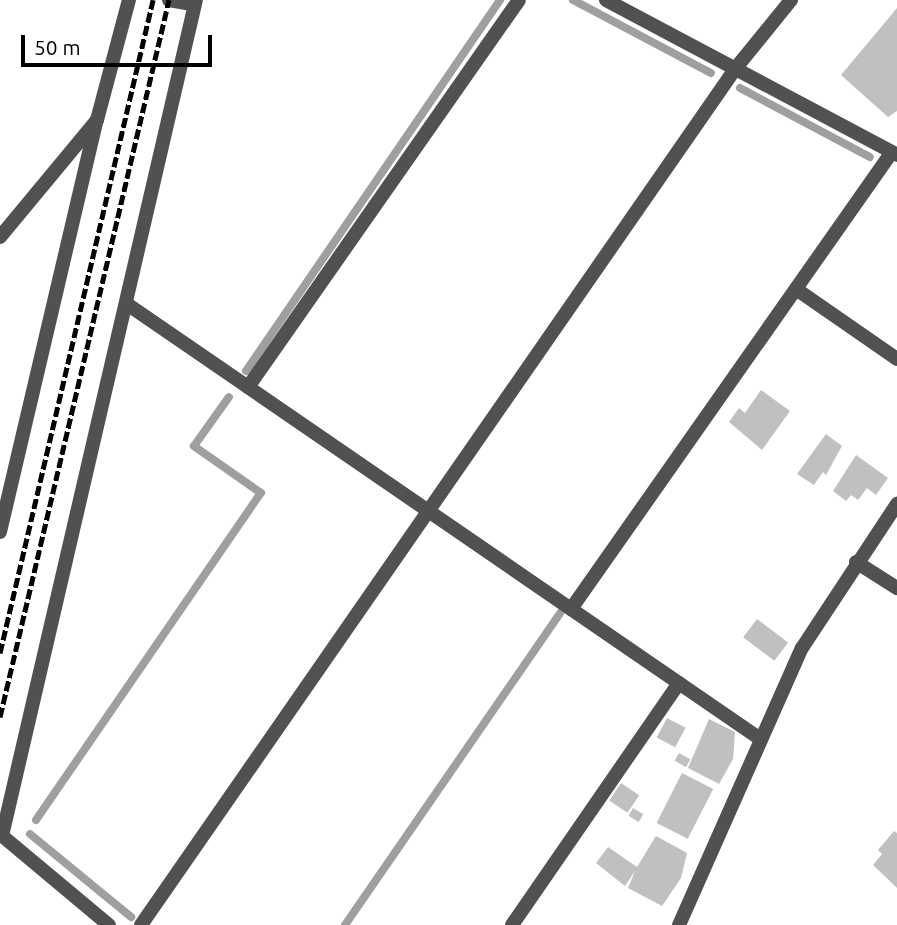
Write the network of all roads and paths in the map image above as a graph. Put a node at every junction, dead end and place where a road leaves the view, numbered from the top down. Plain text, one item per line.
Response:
1 (129, 0) edge
2 (169, 0) edge
3 (519, 0) edge
4 (606, 0) edge
5 (791, 0) edge
6 (194, 2) edge
7 (735, 69) junction
8 (97, 120) junction
9 (894, 153) edge
10 (0, 237) edge
11 (796, 289) junction
12 (127, 304) junction
13 (897, 359) edge
14 (248, 387) junction
15 (897, 504) edge
16 (426, 509) junction
17 (0, 532) edge
18 (856, 562) junction
19 (897, 588) edge
20 (571, 609) junction
21 (679, 683) junction
22 (759, 738) junction
23 (1, 835) edge
24 (109, 925) edge
25 (141, 925) edge
26 (512, 925) edge
27 (679, 925) edge

1 - 8 street
2 - 6 street
3 - 14 street
4 - 7 street
5 - 7 street
6 - 12 street
7 - 9 street
7 - 16 street
8 - 10 street
8 - 17 street
9 - 11 street
11 - 13 street
11 - 20 street
12 - 14 street
12 - 23 street
14 - 16 street
15 - 18 street
16 - 20 street
16 - 25 street
18 - 19 street
18 - 22 street
20 - 21 street
21 - 22 street
21 - 26 street
22 - 27 street
23 - 24 street

